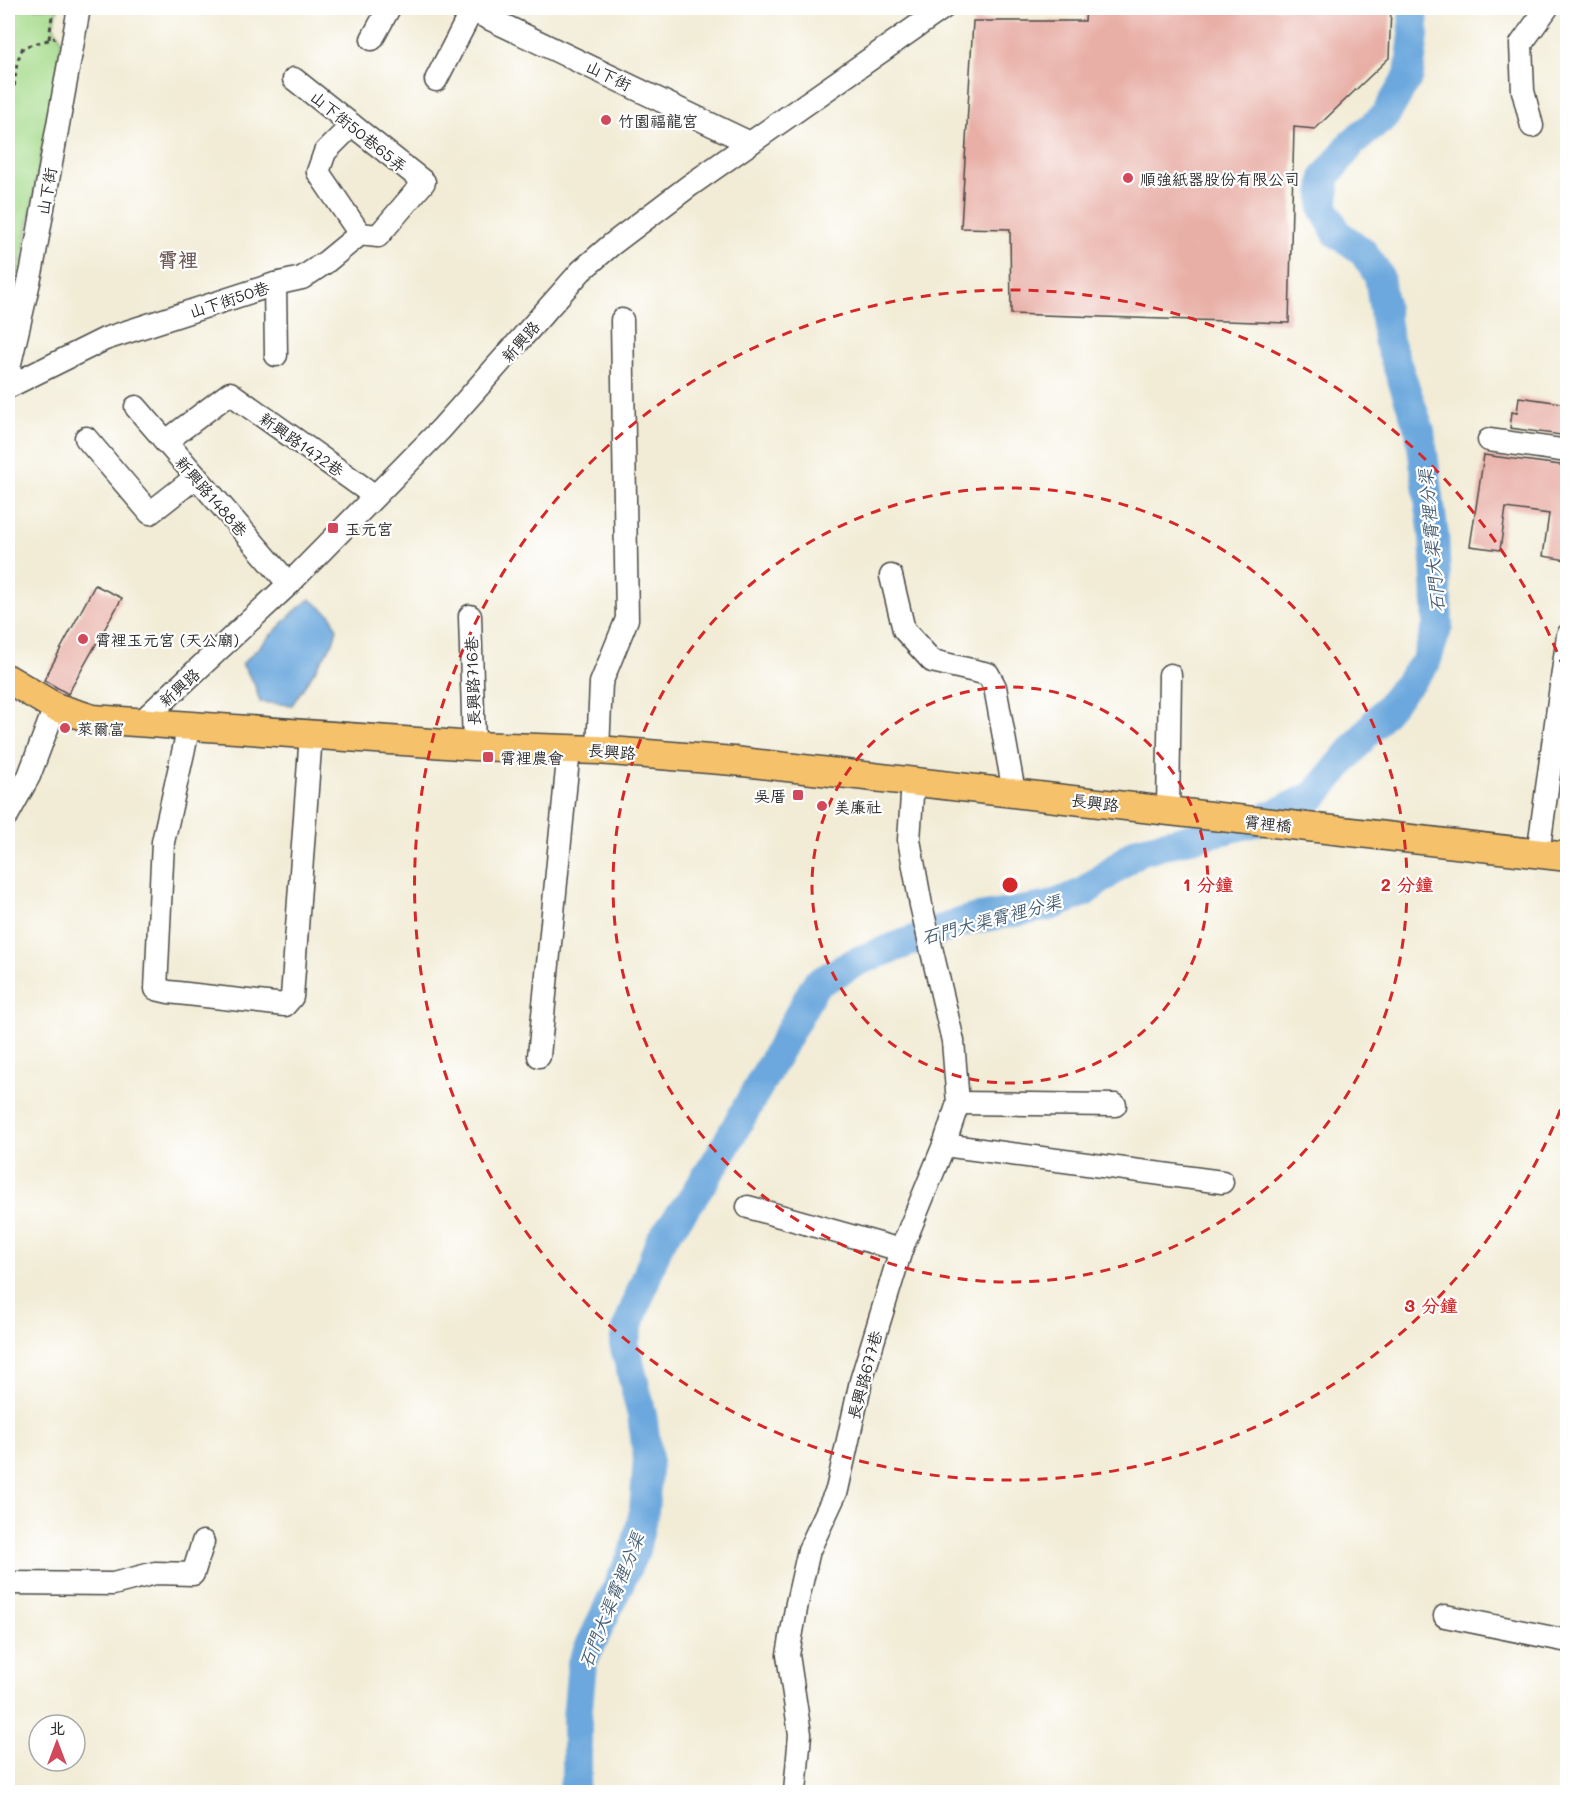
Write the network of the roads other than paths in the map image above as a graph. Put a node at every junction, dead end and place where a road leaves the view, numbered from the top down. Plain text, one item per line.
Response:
1 (79, 8) edge
2 (389, 8) edge
3 (943, 8) edge
4 (1547, 8) edge
5 (470, 9) edge
6 (372, 39) dead end
7 (294, 79) dead end
8 (436, 80) dead end
9 (352, 125) junction
10 (1532, 126) dead end
11 (750, 143) junction
12 (424, 182) joint
13 (360, 234) junction
14 (275, 284) junction
15 (13, 320) edge
16 (622, 320) dead end
17 (276, 355) dead end
18 (8, 372) edge
19 (8, 387) edge
20 (136, 407) dead end
21 (86, 438) dead end
22 (1489, 440) dead end
23 (165, 442) junction
24 (1568, 451) edge
25 (196, 477) junction
26 (375, 496) junction
27 (891, 576) dead end
28 (289, 584) junction
29 (470, 616) dead end
30 (1568, 635) edge
31 (1170, 675) dead end
32 (8, 679) edge
33 (55, 707) junction
34 (140, 723) junction
35 (189, 726) junction
36 (311, 734) junction
37 (474, 746) junction
38 (569, 749) junction
39 (598, 750) junction
40 (913, 781) junction
41 (1014, 792) junction
42 (1168, 811) junction
43 (8, 814) edge
44 (1223, 818) joint
45 (1538, 854) junction
46 (1568, 857) edge
47 (538, 1056) dead end
48 (958, 1103) junction
49 (1115, 1105) dead end
50 (944, 1145) junction
51 (1222, 1182) dead end
52 (748, 1207) dead end
53 (900, 1250) junction
54 (203, 1542) dead end
55 (8, 1583) edge
56 (1444, 1616) dead end
57 (1568, 1641) edge
58 (795, 1792) edge

1 - 15 street, 山下街
2 - 6 street
3 - 11 street, 新興路
4 - 10 street
5 - 8 street
5 - 11 street, 山下街
7 - 9 street, 山下街50巷65弄
9 - 12 street, 山下街50巷65弄
9 - 13 street
11 - 26 street, 新興路
12 - 13 street, 山下街50巷
13 - 14 street, 山下街50巷
14 - 17 street
14 - 19 street, 山下街50巷
15 - 18 street, 山下街
16 - 39 street
20 - 23 street, 新興路1488巷
21 - 25 street
22 - 24 street
23 - 25 street, 新興路1488巷
23 - 26 street, 新興路1472巷
25 - 28 street, 新興路1488巷
26 - 28 street, 新興路
27 - 41 street
28 - 34 street, 新興路
29 - 37 street, 長興路716巷
30 - 45 street
31 - 42 street
32 - 33 main road, 長興路
33 - 34 main road, 長興路
33 - 43 street
34 - 35 main road, 長興路
35 - 36 main road, 長興路
35 - 36 street
36 - 37 main road, 長興路
37 - 38 main road, 長興路
38 - 39 main road, 長興路
38 - 47 street
39 - 40 main road, 長興路
40 - 41 main road, 長興路
40 - 48 street, 長興路677巷
41 - 42 main road, 長興路
42 - 44 main road, 長興路
44 - 45 main road, 霄裡橋
45 - 46 main road
48 - 49 street
48 - 50 street, 長興路677巷
50 - 51 street
50 - 53 street, 長興路677巷
52 - 53 street
53 - 58 street, 長興路677巷
54 - 55 street
56 - 57 street

